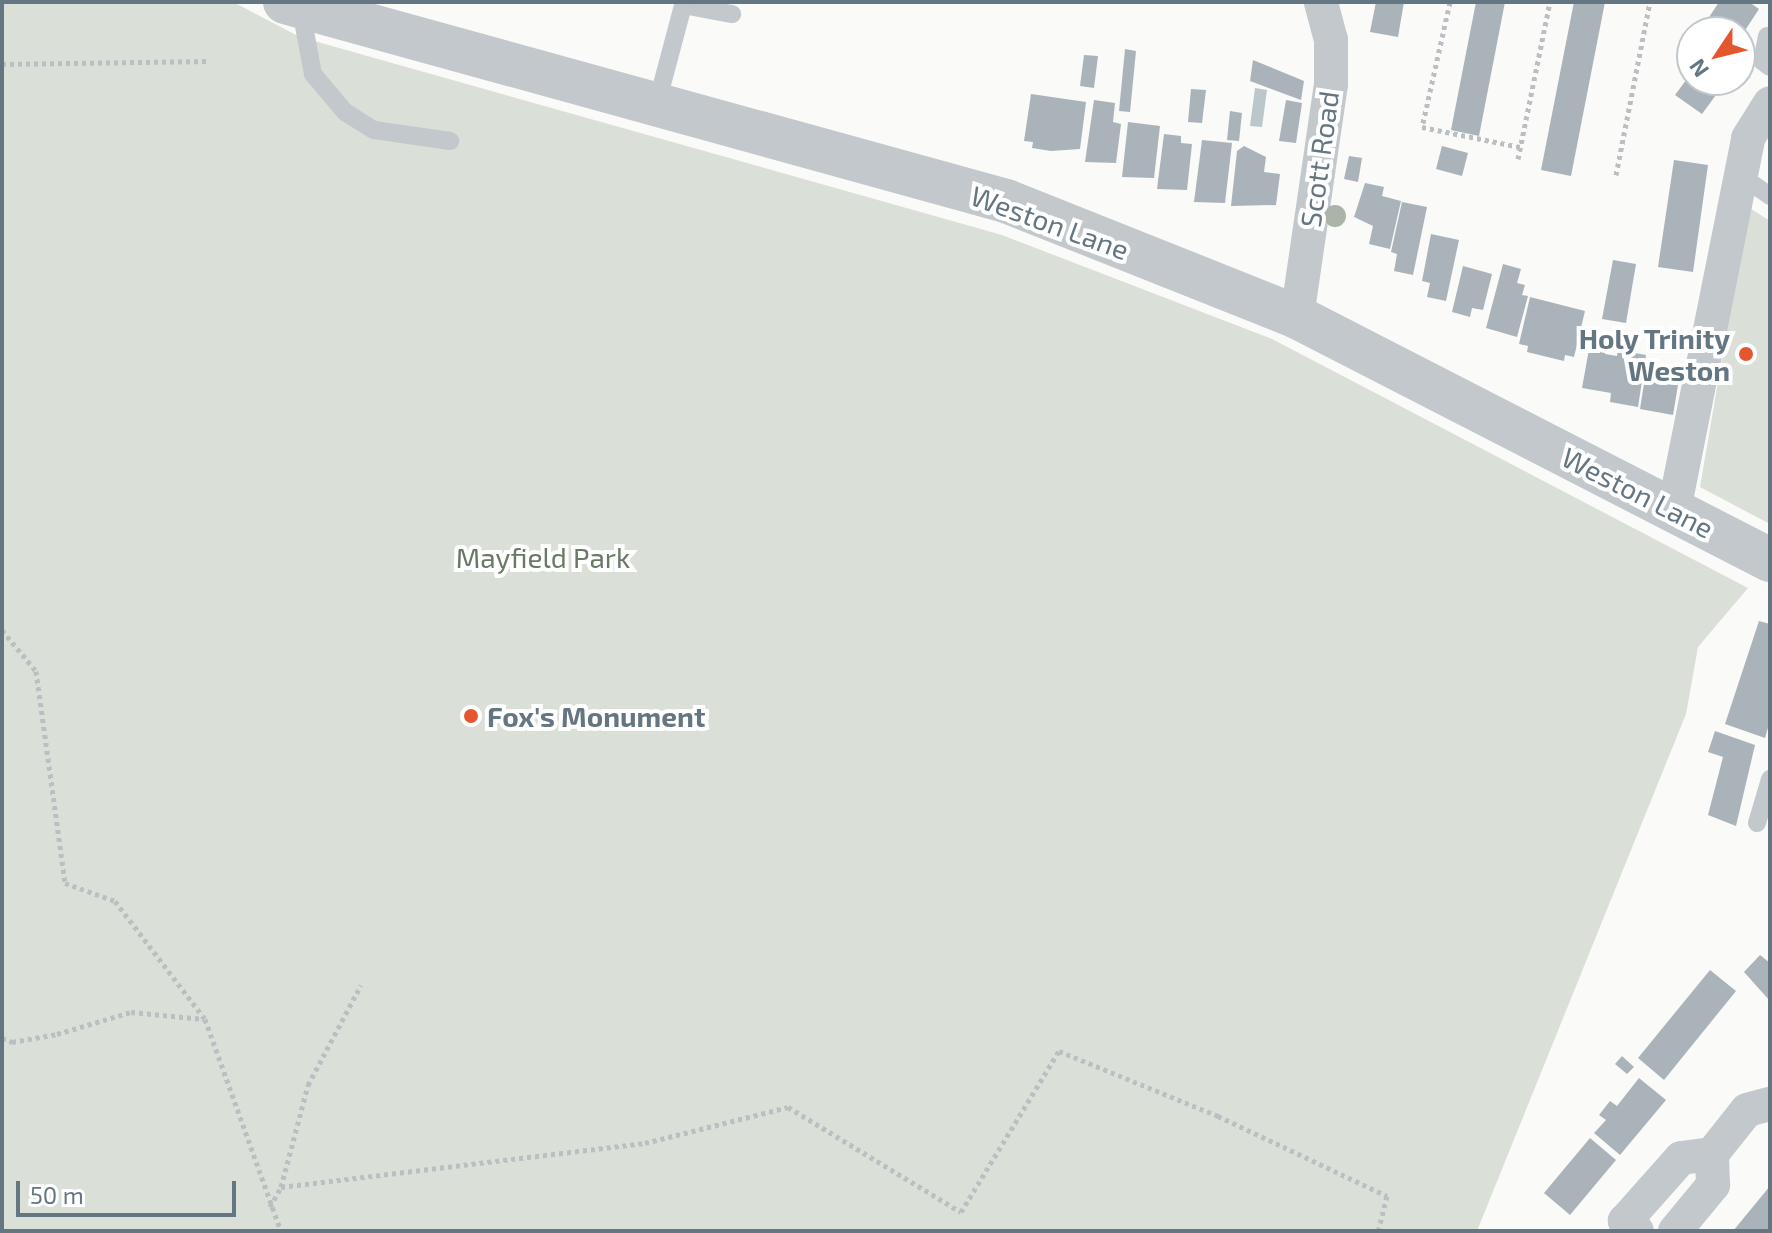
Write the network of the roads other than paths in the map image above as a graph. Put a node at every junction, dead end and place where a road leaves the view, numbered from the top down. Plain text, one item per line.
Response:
1 (1321, 2) edge
2 (683, 3) edge
3 (293, 6) edge
4 (732, 14) dead end
5 (1767, 36) dead end
6 (1770, 67) edge
7 (1770, 103) edge
8 (656, 107) junction
9 (450, 141) dead end
10 (1740, 175) junction
11 (1770, 196) edge
12 (1297, 317) junction
13 (1674, 510) junction
14 (1770, 560) edge
15 (1770, 779) edge
16 (1757, 823) dead end
17 (1770, 1104) edge
18 (1712, 1154) junction
19 (1637, 1231) edge
20 (1675, 1231) edge

1 - 12 street, Scott Road
2 - 4 lane
2 - 8 lane
3 - 8 street, Weston Lane
3 - 9 lane
5 - 6 lane
7 - 10 street
8 - 12 street, Weston Lane
10 - 11 lane
10 - 13 street
12 - 13 street, Weston Lane
13 - 14 street, Weston Lane
15 - 16 lane
17 - 18 street
18 - 19 street
18 - 20 street

